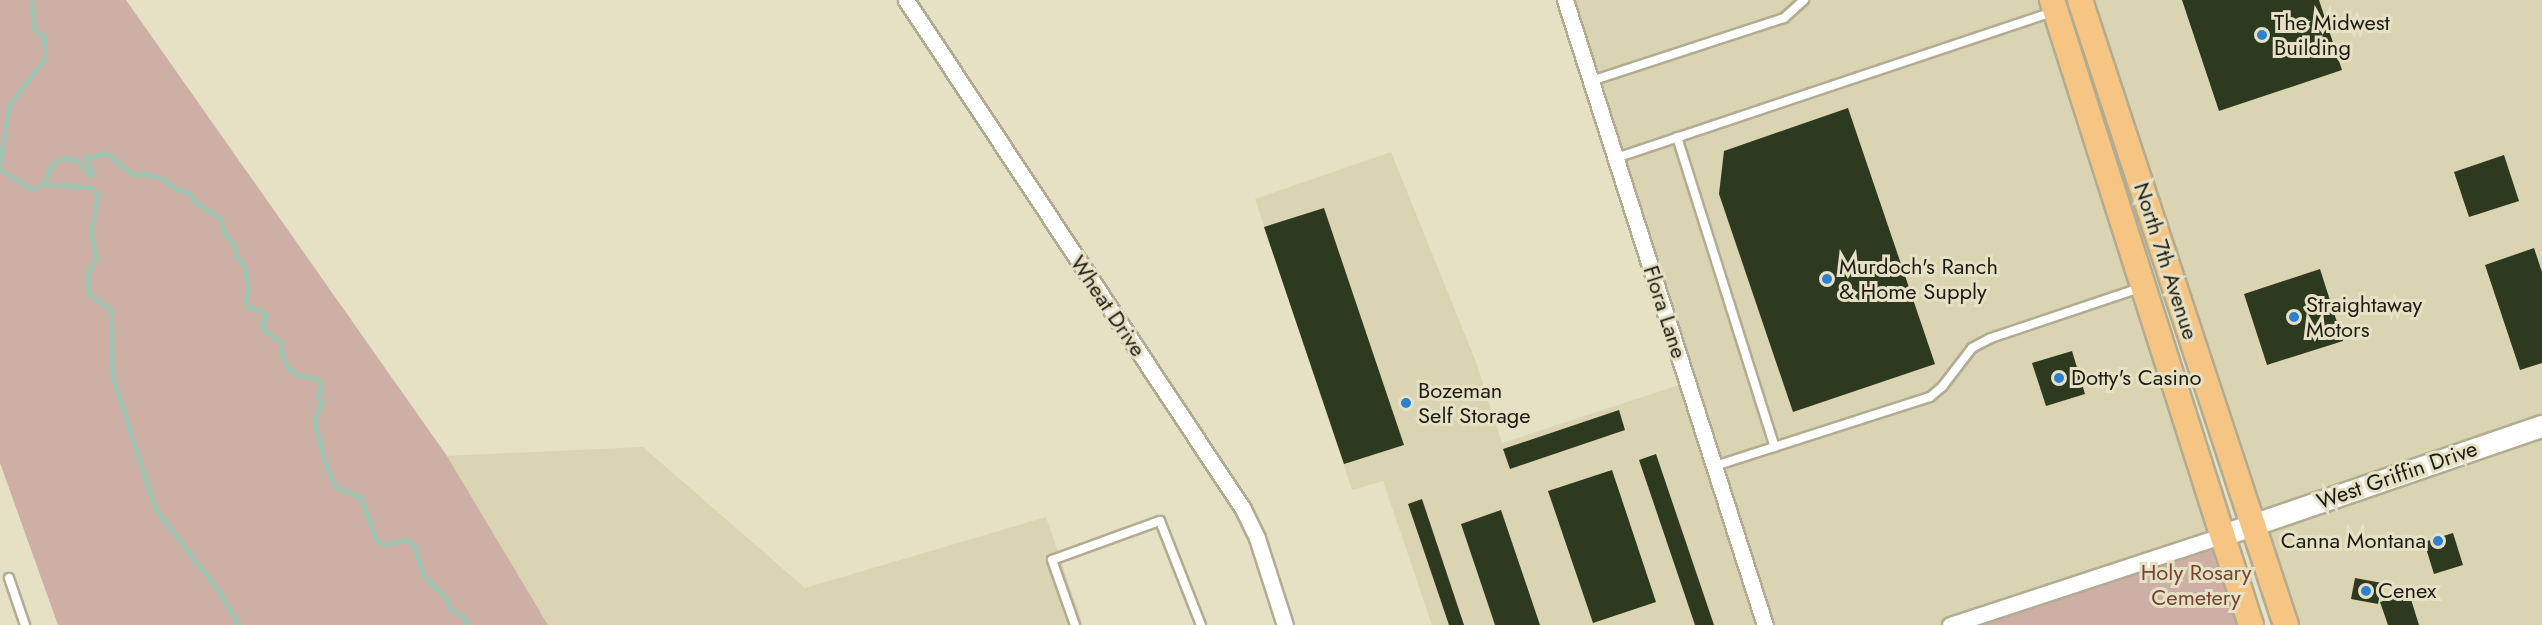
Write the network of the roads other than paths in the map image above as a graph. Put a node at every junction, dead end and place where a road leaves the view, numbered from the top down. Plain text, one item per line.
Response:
1 (906, 0) edge
2 (1565, 0) edge
3 (1804, 0) edge
4 (2080, 0) edge
5 (2054, 6) edge
6 (1592, 81) junction
7 (1677, 138) junction
8 (1616, 158) junction
9 (2145, 286) junction
10 (2542, 426) edge
11 (1775, 447) junction
12 (1714, 466) junction
13 (2252, 525) junction
14 (2223, 535) junction
15 (9, 578) dead end
16 (25, 625) edge
17 (1075, 625) edge
18 (1201, 625) edge
19 (1285, 625) edge
20 (1765, 625) edge
21 (1950, 625) edge
22 (2251, 625) edge
23 (2286, 625) edge

1 - 19 street, Wheat Drive
2 - 6 street, Flora Lane
3 - 6 lane
4 - 13 main road, North 7th Avenue
5 - 7 lane
5 - 9 main road, North 7th Avenue
6 - 8 street, Flora Lane
7 - 8 lane
7 - 11 lane
8 - 12 street, Flora Lane
9 - 11 lane
9 - 14 main road, North 7th Avenue
10 - 13 main road, West Griffin Drive
11 - 12 lane
12 - 20 street, Flora Lane
13 - 14 main road, West Griffin Drive
13 - 23 main road, North 7th Avenue
14 - 21 street
14 - 22 main road, North 7th Avenue
15 - 16 lane
17 - 18 lane

